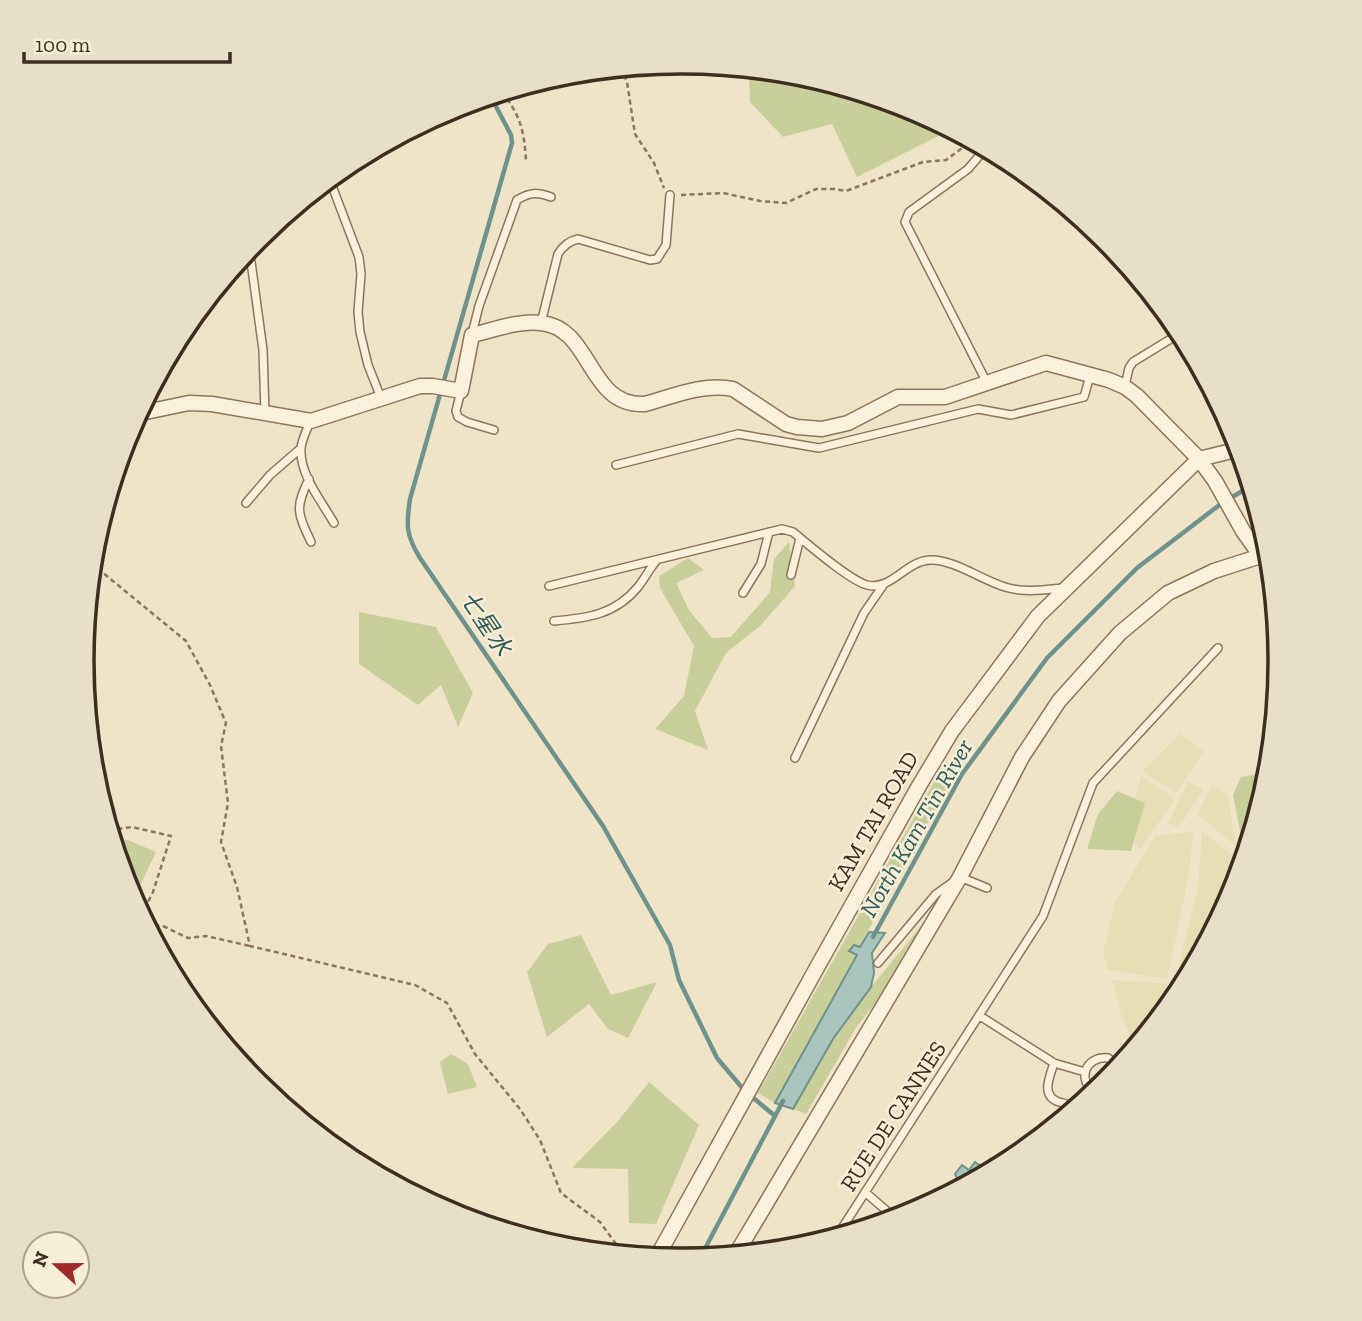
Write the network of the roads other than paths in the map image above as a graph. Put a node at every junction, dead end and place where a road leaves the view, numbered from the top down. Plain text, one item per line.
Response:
1 (980, 155) edge
2 (333, 188) edge
3 (670, 195) road end
4 (551, 197) dead end
5 (251, 261) edge
6 (541, 323) junction
7 (472, 335) junction
8 (1172, 338) edge
9 (1090, 375) junction
10 (987, 383) junction
11 (1125, 387) junction
12 (461, 391) junction
13 (381, 398) junction
14 (150, 411) edge
15 (265, 413) junction
16 (311, 421) junction
17 (494, 430) dead end
18 (301, 448) junction
19 (1229, 453) edge
20 (1199, 459) junction
21 (616, 465) dead end
22 (309, 479) junction
23 (246, 503) dead end
24 (334, 523) dead end
25 (769, 532) junction
26 (800, 538) junction
27 (311, 542) dead end
28 (1257, 546) edge
29 (1259, 556) edge
30 (657, 559) junction
31 (791, 575) dead end
32 (885, 583) junction
33 (549, 586) dead end
34 (1068, 587) junction
35 (743, 593) dead end
36 (554, 621) dead end
37 (1218, 648) dead end
38 (795, 758) dead end
39 (960, 877) junction
40 (987, 888) dead end
41 (878, 963) dead end
42 (981, 1016) junction
43 (1111, 1059) edge
44 (1054, 1063) junction
45 (1085, 1072) junction
46 (1087, 1085) edge
47 (1066, 1104) edge
48 (865, 1192) junction
49 (886, 1210) edge
50 (845, 1223) edge
51 (742, 1244) edge
52 (662, 1247) edge

1 - 10 lane
2 - 13 lane
3 - 6 lane
4 - 7 lane
5 - 15 lane
6 - 7 street
6 - 10 street
7 - 12 street
8 - 11 lane
9 - 10 street
9 - 11 street
9 - 21 lane
11 - 20 street
12 - 13 street
12 - 17 lane
13 - 16 street
14 - 15 street
15 - 16 street
16 - 18 lane
18 - 22 lane
18 - 23 lane
19 - 20 street
20 - 28 street
20 - 34 street, KAM TAI ROAD
22 - 24 lane
22 - 27 lane
25 - 26 lane
25 - 30 lane
25 - 35 lane
26 - 31 lane
26 - 32 lane
29 - 39 street
30 - 33 lane
30 - 36 lane
32 - 34 lane
32 - 38 lane
34 - 52 street, KAM TAI ROAD
37 - 42 lane, RUE DE CANNES
39 - 40 lane
39 - 41 lane
39 - 51 street
42 - 44 lane
42 - 48 lane, RUE DE CANNES
43 - 45 lane
44 - 45 lane
44 - 47 lane
45 - 46 lane
48 - 49 lane
48 - 50 lane, RUE DE CANNES

